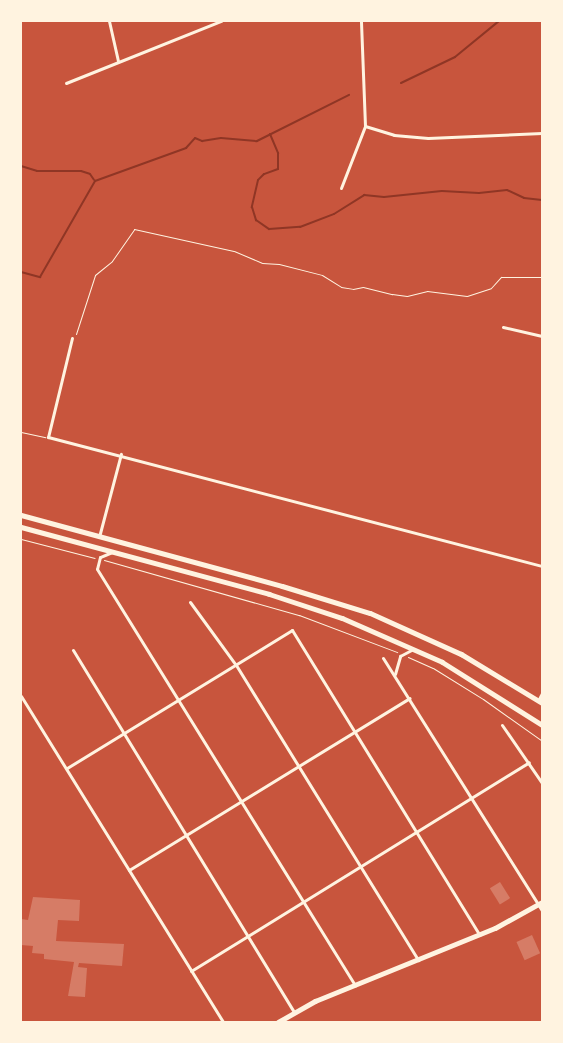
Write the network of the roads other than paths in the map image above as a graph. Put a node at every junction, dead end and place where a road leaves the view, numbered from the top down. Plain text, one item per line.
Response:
1 (109, 21) edge
2 (221, 21) edge
3 (361, 21) edge
4 (118, 61) junction
5 (66, 83) dead end
6 (365, 126) junction
7 (542, 133) edge
8 (341, 188) dead end
9 (503, 327) dead end
10 (542, 336) edge
11 (72, 338) road end
12 (122, 454) junction
13 (21, 515) edge
14 (21, 527) edge
15 (100, 537) junction
16 (113, 552) junction
17 (542, 566) edge
18 (190, 602) dead end
19 (414, 649) junction
20 (73, 650) dead end
21 (383, 658) dead end
22 (236, 665) junction
23 (395, 674) junction
24 (542, 693) edge
25 (21, 696) edge
26 (410, 698) junction
27 (178, 699) junction
28 (540, 702) edge
29 (502, 725) dead end
30 (542, 725) edge
31 (355, 731) junction
32 (122, 733) junction
33 (529, 762) junction
34 (298, 766) junction
35 (66, 768) junction
36 (542, 783) edge
37 (474, 797) junction
38 (242, 801) junction
39 (416, 832) junction
40 (186, 836) junction
41 (361, 867) junction
42 (129, 870) junction
43 (304, 902) junction
44 (540, 903) edge
45 (542, 910) edge
46 (480, 935) junction
47 (248, 936) junction
48 (418, 961) junction
49 (191, 971) junction
50 (356, 987) junction
51 (294, 1013) junction
52 (223, 1022) edge
53 (278, 1022) edge

1 - 4 street
2 - 4 street
3 - 6 street
4 - 5 street
6 - 7 street
6 - 8 street
9 - 10 street
11 - 12 street
12 - 15 street
12 - 17 street
13 - 15 main road
14 - 16 main road
15 - 28 main road
16 - 19 main road
16 - 27 street
18 - 22 street
19 - 23 street
19 - 30 main road
20 - 32 street
21 - 23 street
22 - 27 street
22 - 31 street
22 - 34 street
23 - 26 street
24 - 28 street
25 - 35 street
26 - 31 street
26 - 37 street
27 - 32 street
27 - 38 street
29 - 33 street
31 - 34 street
31 - 39 street
32 - 35 street
32 - 40 street
33 - 36 street
33 - 37 street
34 - 38 street
34 - 41 street
35 - 42 street
37 - 39 street
37 - 44 street
38 - 40 street
38 - 43 street
39 - 41 street
39 - 46 street
40 - 42 street
40 - 47 street
41 - 43 street
41 - 48 street
42 - 49 street
43 - 47 street
43 - 50 street
44 - 45 street
44 - 46 main road
46 - 48 main road
47 - 49 street
47 - 51 street
48 - 50 main road
49 - 52 street
50 - 51 main road
51 - 53 main road

